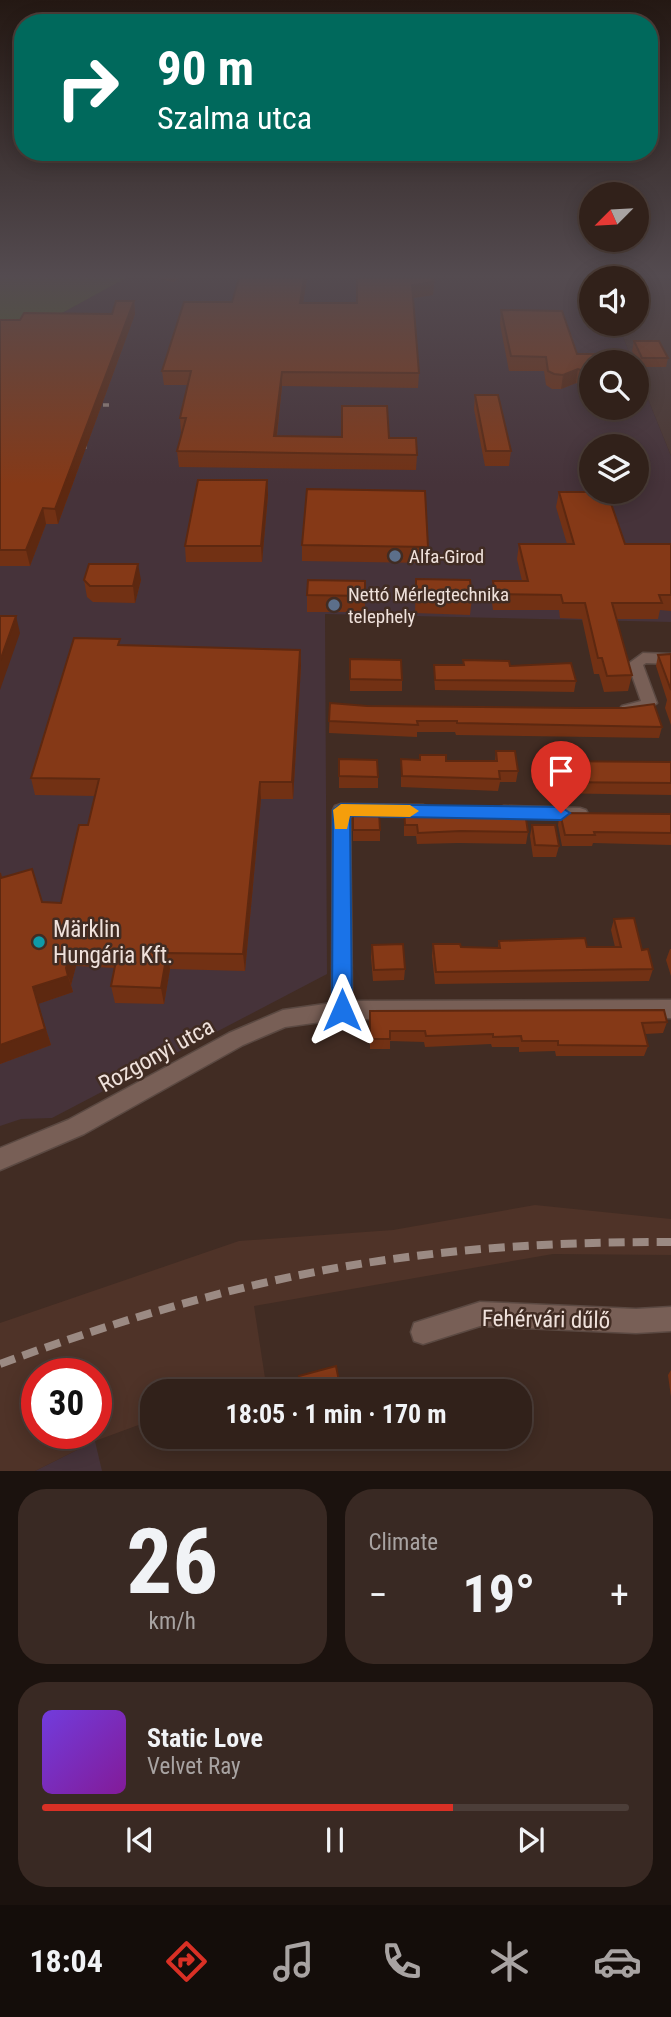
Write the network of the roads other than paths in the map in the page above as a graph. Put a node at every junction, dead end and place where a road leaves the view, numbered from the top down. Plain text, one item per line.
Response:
1 (671, 659) edge
2 (609, 710) edge
3 (438, 811) edge
4 (492, 812) edge
5 (602, 814) edge
6 (671, 1009) edge
7 (342, 1010) junction
8 (0, 1159) edge
9 (671, 1319) edge
10 (424, 1332) dead end

1 - 2 street
3 - 7 street
4 - 5 street
6 - 7 street, Rozgonyi utca
7 - 8 street, Rozgonyi utca
9 - 10 street, Fehérvári dűlő

